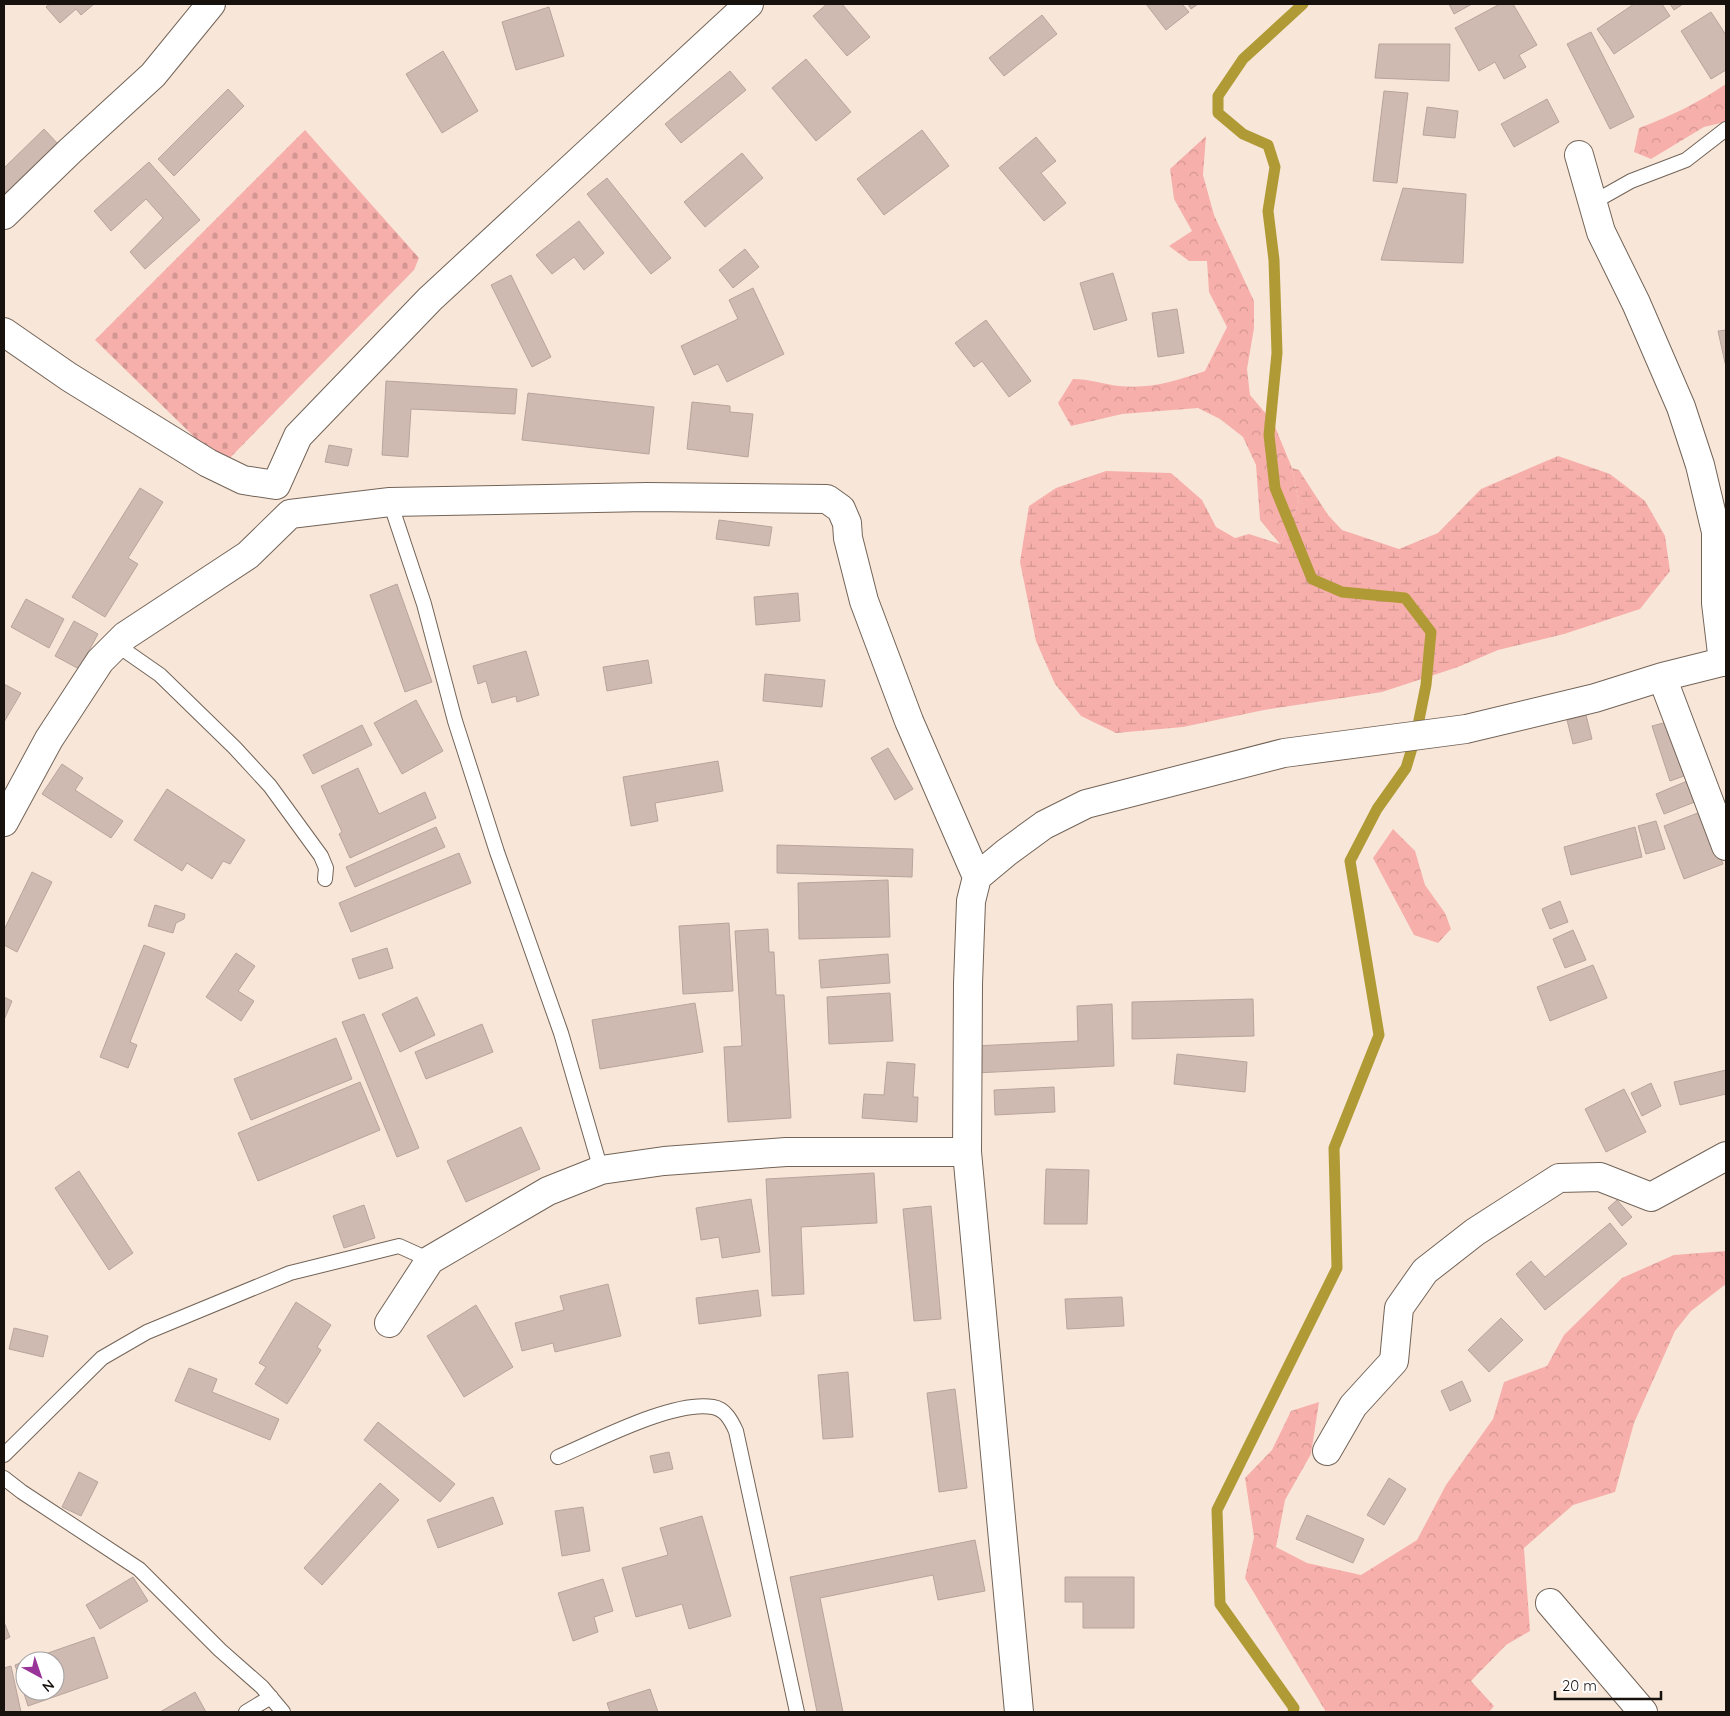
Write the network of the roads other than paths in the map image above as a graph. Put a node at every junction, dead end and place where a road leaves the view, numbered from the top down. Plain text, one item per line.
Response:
1 (211, 4) edge
2 (739, 7) edge
3 (1726, 129) edge
4 (1579, 155) dead end
5 (1592, 202) junction
6 (4, 215) edge
7 (4, 332) edge
8 (276, 486) junction
9 (390, 502) junction
10 (290, 514) junction
11 (117, 645) junction
12 (1724, 662) edge
13 (1662, 677) junction
14 (4, 822) edge
15 (1726, 846) edge
16 (977, 877) junction
17 (325, 878) dead end
18 (967, 1152) junction
19 (1726, 1156) edge
20 (601, 1170) junction
21 (430, 1260) junction
22 (389, 1323) dead end
23 (1327, 1451) dead end
24 (4, 1455) edge
25 (558, 1457) dead end
26 (4, 1478) edge
27 (1550, 1603) dead end
28 (271, 1697) junction
29 (246, 1712) edge
30 (283, 1712) edge
31 (797, 1712) edge
32 (1019, 1712) edge
33 (1643, 1712) edge

1 - 6 street
2 - 8 street
3 - 5 lane
4 - 5 street
5 - 12 street
7 - 8 street
8 - 10 street
9 - 10 street
9 - 16 street
9 - 20 lane
10 - 11 street
11 - 14 street
11 - 17 lane
12 - 13 street
13 - 15 street
13 - 16 street
16 - 18 street
18 - 20 street
18 - 32 street
19 - 23 street
20 - 21 street
21 - 22 street
21 - 24 lane
25 - 31 lane
26 - 28 lane
27 - 33 street
28 - 29 lane
28 - 30 lane

